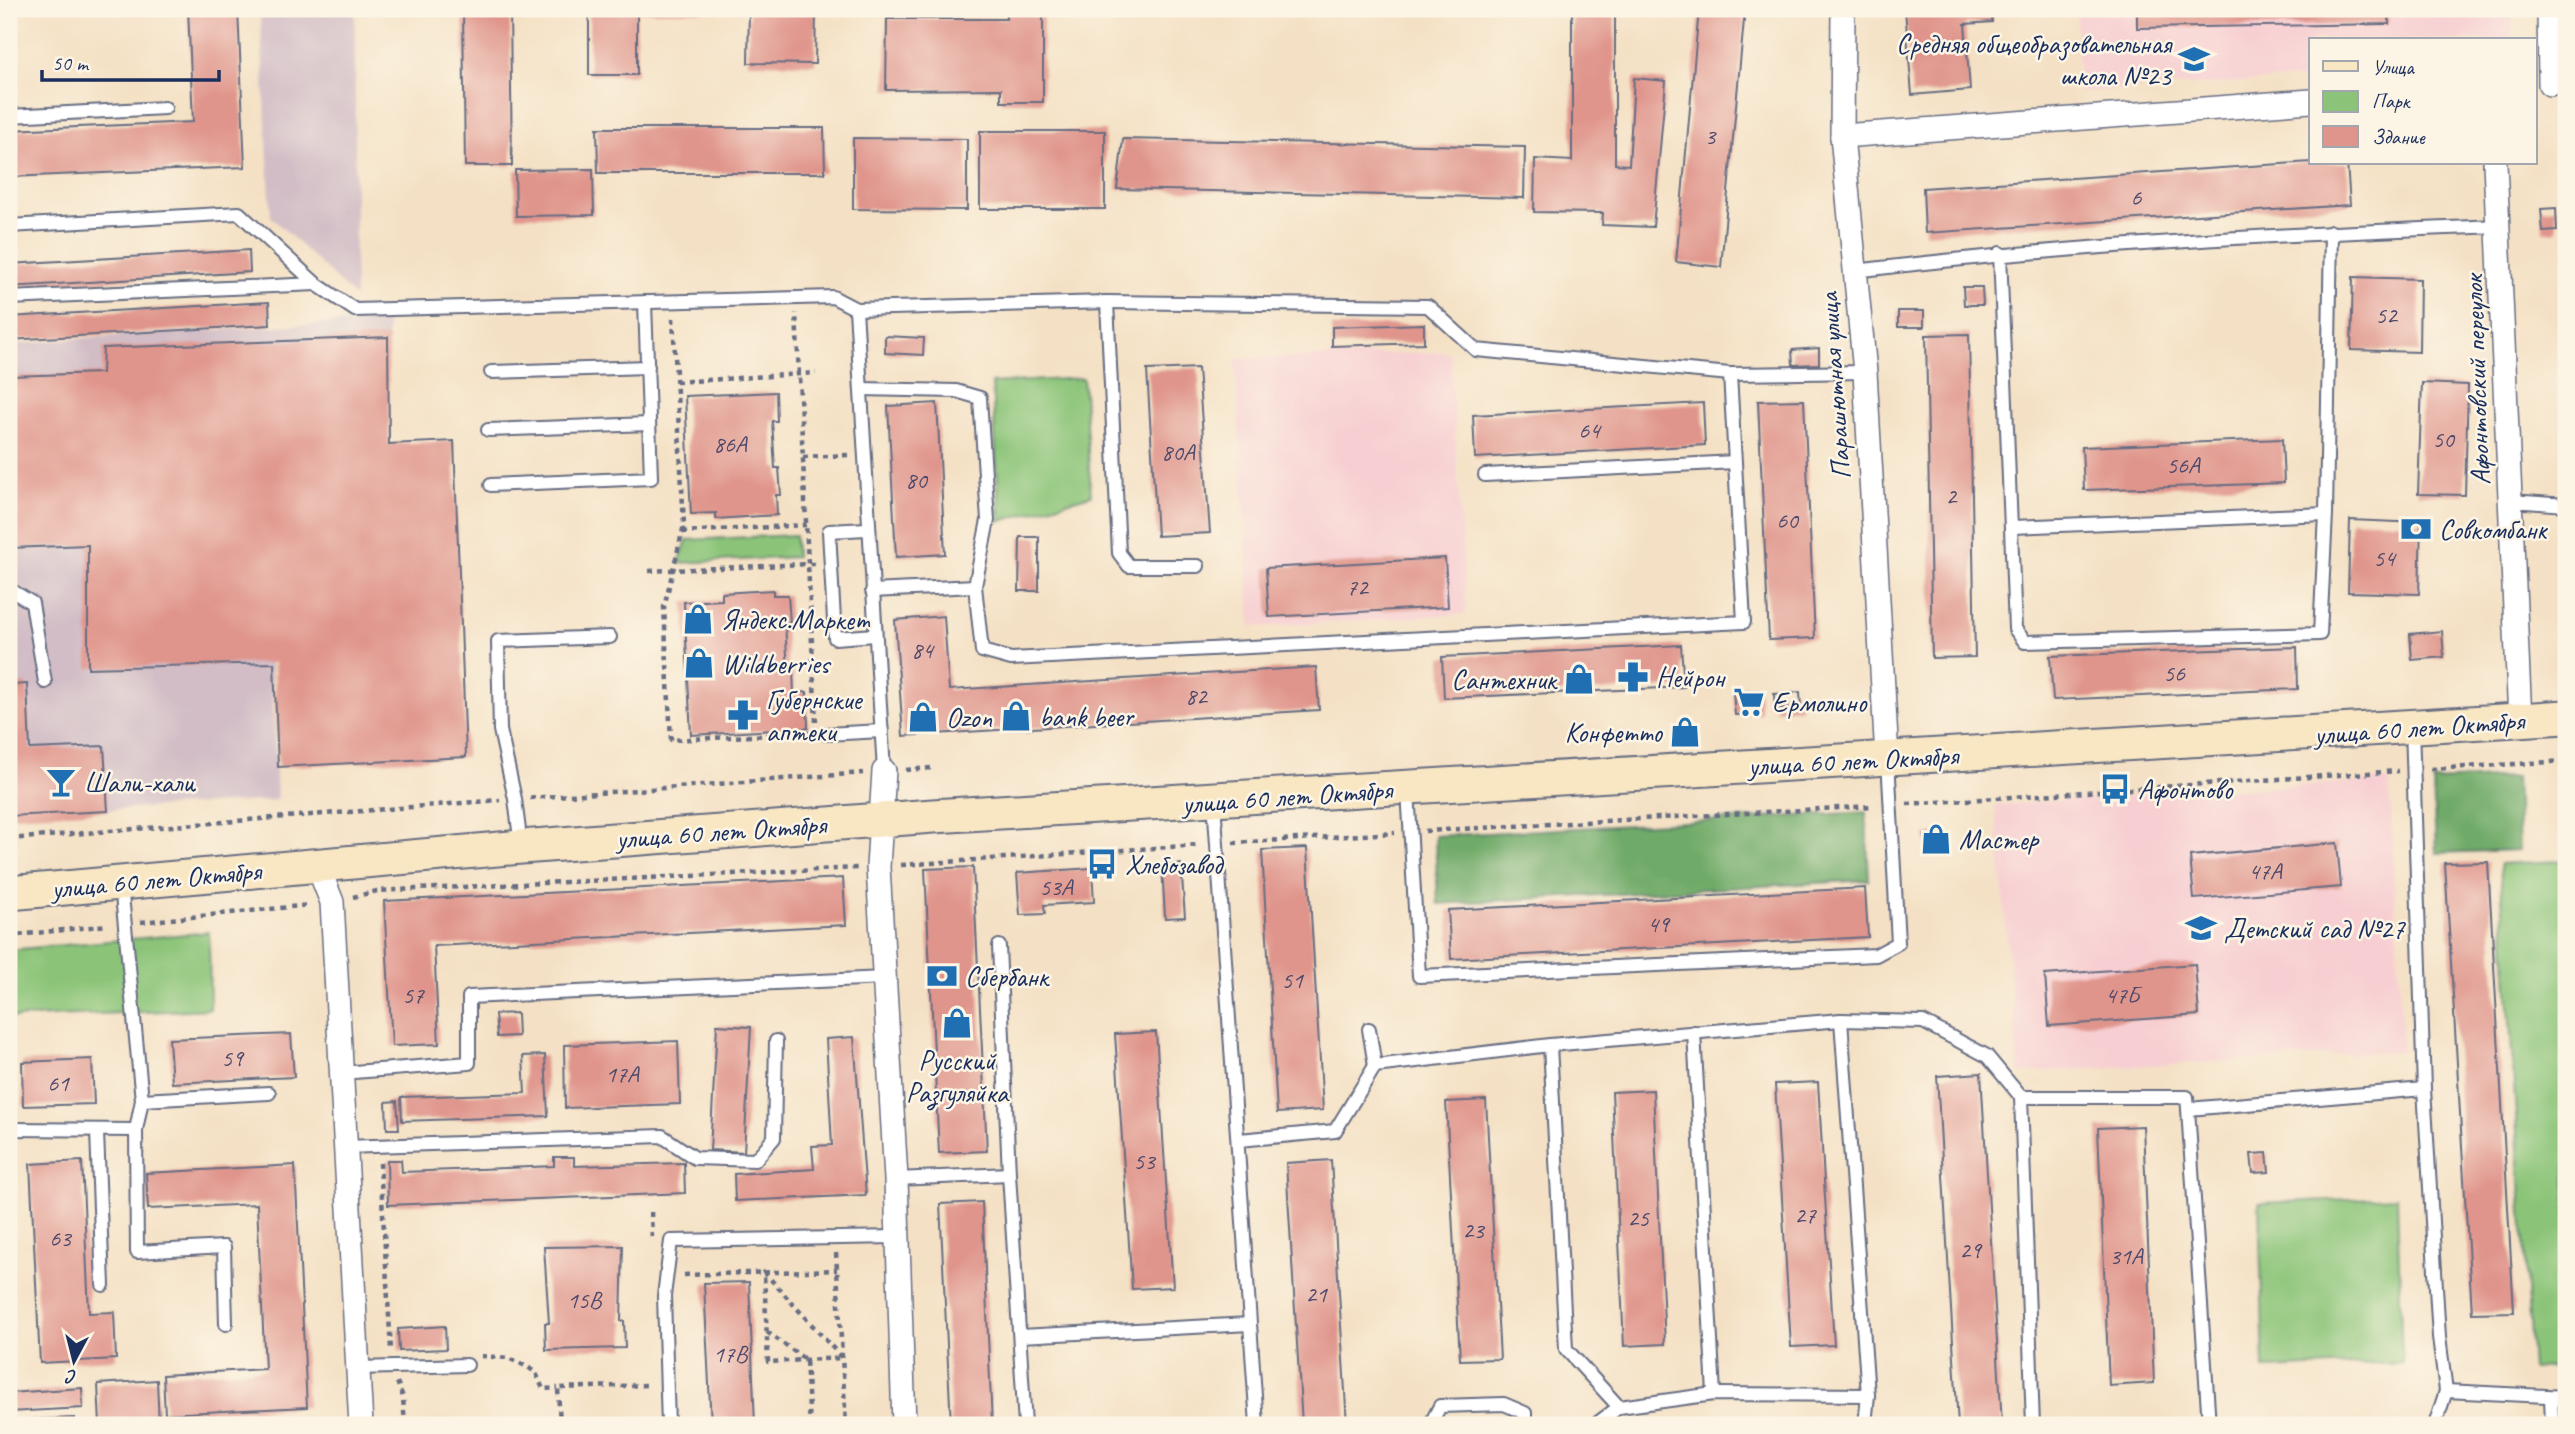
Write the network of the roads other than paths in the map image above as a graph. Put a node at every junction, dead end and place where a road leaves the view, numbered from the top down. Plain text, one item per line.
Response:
1 (1843, 9) edge
2 (2549, 9) edge
3 (2550, 86) edge
4 (2309, 102) edge
5 (165, 108) dead end
6 (9, 116) edge
7 (1842, 136) junction
8 (2495, 164) edge
9 (9, 226) edge
10 (2499, 226) junction
11 (2331, 232) junction
12 (2000, 253) junction
13 (1855, 271) junction
14 (316, 284) junction
15 (9, 298) edge
16 (645, 302) junction
17 (1107, 302) junction
18 (856, 309) junction
19 (648, 367) junction
20 (491, 372) dead end
21 (1865, 372) junction
22 (1730, 374) junction
23 (861, 389) junction
24 (649, 424) junction
25 (488, 430) dead end
26 (1735, 462) junction
27 (1485, 475) dead end
28 (491, 485) dead end
29 (2511, 501) junction
30 (2566, 505) edge
31 (2326, 514) junction
32 (2013, 527) junction
33 (867, 529) junction
34 (1198, 566) dead end
35 (975, 586) junction
36 (9, 589) edge
37 (872, 591) junction
38 (875, 635) junction
39 (610, 637) dead end
40 (45, 682) dead end
41 (2566, 717) edge
42 (2521, 720) junction
43 (2412, 727) junction
44 (881, 731) junction
45 (826, 734) dead end
46 (1888, 758) junction
47 (884, 771) joint
48 (1408, 788) junction
49 (1214, 800) junction
50 (881, 820) junction
51 (521, 846) junction
52 (317, 864) junction
53 (121, 881) junction
54 (9, 893) edge
55 (999, 946) dead end
56 (884, 978) junction
57 (1840, 1020) junction
58 (1368, 1029) dead end
59 (1693, 1032) junction
60 (776, 1041) dead end
61 (1550, 1045) junction
62 (1375, 1066) junction
63 (341, 1073) junction
64 (2424, 1089) junction
65 (269, 1093) dead end
66 (2021, 1097) junction
67 (142, 1100) junction
68 (2188, 1109) junction
69 (9, 1129) edge
70 (136, 1130) junction
71 (97, 1132) junction
72 (1239, 1140) junction
73 (345, 1147) junction
74 (1009, 1174) junction
75 (895, 1179) junction
76 (897, 1237) junction
77 (103, 1285) dead end
78 (226, 1324) dead end
79 (1250, 1324) junction
80 (1020, 1336) junction
81 (467, 1365) road end
82 (358, 1368) junction
83 (2446, 1391) junction
84 (1714, 1394) junction
85 (1868, 1395) junction
86 (2551, 1397) junction
87 (2566, 1397) edge
88 (1619, 1407) junction
89 (361, 1425) edge
90 (668, 1425) edge
91 (904, 1425) edge
92 (1025, 1425) edge
93 (1257, 1425) edge
94 (1430, 1425) edge
95 (1525, 1425) edge
96 (1595, 1425) edge
97 (1865, 1425) edge
98 (2033, 1425) edge
99 (2209, 1425) edge
100 (2435, 1425) edge
101 (2552, 1425) edge

1 - 7 street, Парашютная улица
2 - 3 street
4 - 7 street
5 - 6 lane
7 - 13 street, Парашютная улица
8 - 10 street, Афонтовский переулок
9 - 14 lane
10 - 11 lane
10 - 29 street, Афонтовский переулок
11 - 12 lane
11 - 31 lane
12 - 13 lane
12 - 32 lane
13 - 21 street, Парашютная улица
14 - 15 lane
14 - 16 lane
16 - 18 lane
16 - 19 lane
17 - 18 lane
17 - 22 lane
17 - 34 lane
18 - 23 lane
19 - 20 lane
19 - 24 lane
21 - 22 lane
21 - 46 street, Парашютная улица
22 - 26 lane
23 - 33 lane
23 - 35 lane
24 - 25 lane
24 - 28 lane
26 - 27 lane
26 - 35 lane
29 - 30 lane
29 - 42 street, Афонтовский переулок
31 - 32 lane
31 - 32 lane
33 - 37 lane
33 - 38 lane
35 - 37 lane
36 - 40 lane
37 - 38 lane
38 - 44 lane
39 - 51 lane
41 - 42 main road, улица 60 лет Октября
42 - 43 main road, улица 60 лет Октября
43 - 46 main road, улица 60 лет Октября
43 - 64 lane
44 - 45 lane
44 - 47 lane
46 - 48 main road, улица 60 лет Октября
46 - 48 lane
47 - 50 street
48 - 49 main road, улица 60 лет Октября
49 - 50 main road, улица 60 лет Октября
49 - 72 lane
50 - 51 main road, улица 60 лет Октября
50 - 56 street
51 - 52 main road, улица 60 лет Октября
52 - 53 main road, улица 60 лет Октября
52 - 63 street
53 - 54 main road, улица 60 лет Октября
53 - 67 lane
55 - 74 lane
56 - 63 lane
56 - 75 street
57 - 59 lane
57 - 66 lane
57 - 85 lane
58 - 62 lane
59 - 61 lane
59 - 84 lane
60 - 73 lane
61 - 62 lane
61 - 88 lane
62 - 72 lane
63 - 73 street
64 - 68 lane
64 - 83 lane
65 - 67 lane
66 - 68 lane
66 - 98 lane
67 - 70 lane
68 - 99 lane
69 - 71 lane
70 - 71 lane
70 - 78 lane
71 - 77 lane
72 - 79 lane
73 - 82 street
74 - 75 lane
74 - 80 lane
75 - 76 street
76 - 90 lane
76 - 91 street
79 - 80 lane
79 - 93 lane
80 - 92 lane
81 - 82 lane
82 - 89 street
83 - 86 lane
83 - 100 lane
84 - 85 lane
84 - 88 lane
85 - 97 lane
86 - 87 lane
86 - 101 lane
88 - 96 lane
94 - 95 lane

